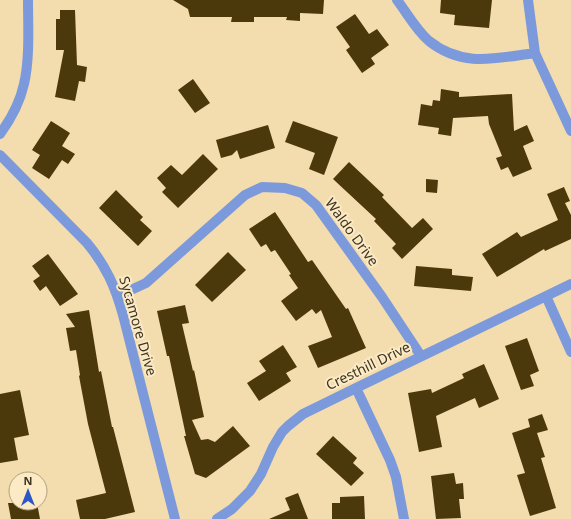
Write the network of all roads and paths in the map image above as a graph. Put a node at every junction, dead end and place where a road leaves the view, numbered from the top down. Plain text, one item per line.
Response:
1 (28, 0) edge
2 (397, 0) edge
3 (528, 0) edge
4 (535, 53) junction
5 (571, 131) edge
6 (0, 134) edge
7 (0, 155) edge
8 (571, 284) edge
9 (118, 296) junction
10 (546, 296) junction
11 (571, 352) edge
12 (421, 356) junction
13 (356, 388) junction
14 (175, 519) edge
15 (217, 519) edge
16 (404, 519) edge

1 - 6 street
2 - 4 street
3 - 4 street
4 - 5 street
7 - 9 street, Sycamore Drive
8 - 10 street, Cresthill Drive
9 - 12 street, Waldo Drive
9 - 14 street, Sycamore Drive
10 - 11 street
10 - 12 street, Cresthill Drive
12 - 13 street, Cresthill Drive
13 - 15 street, Cresthill Drive
13 - 16 street

